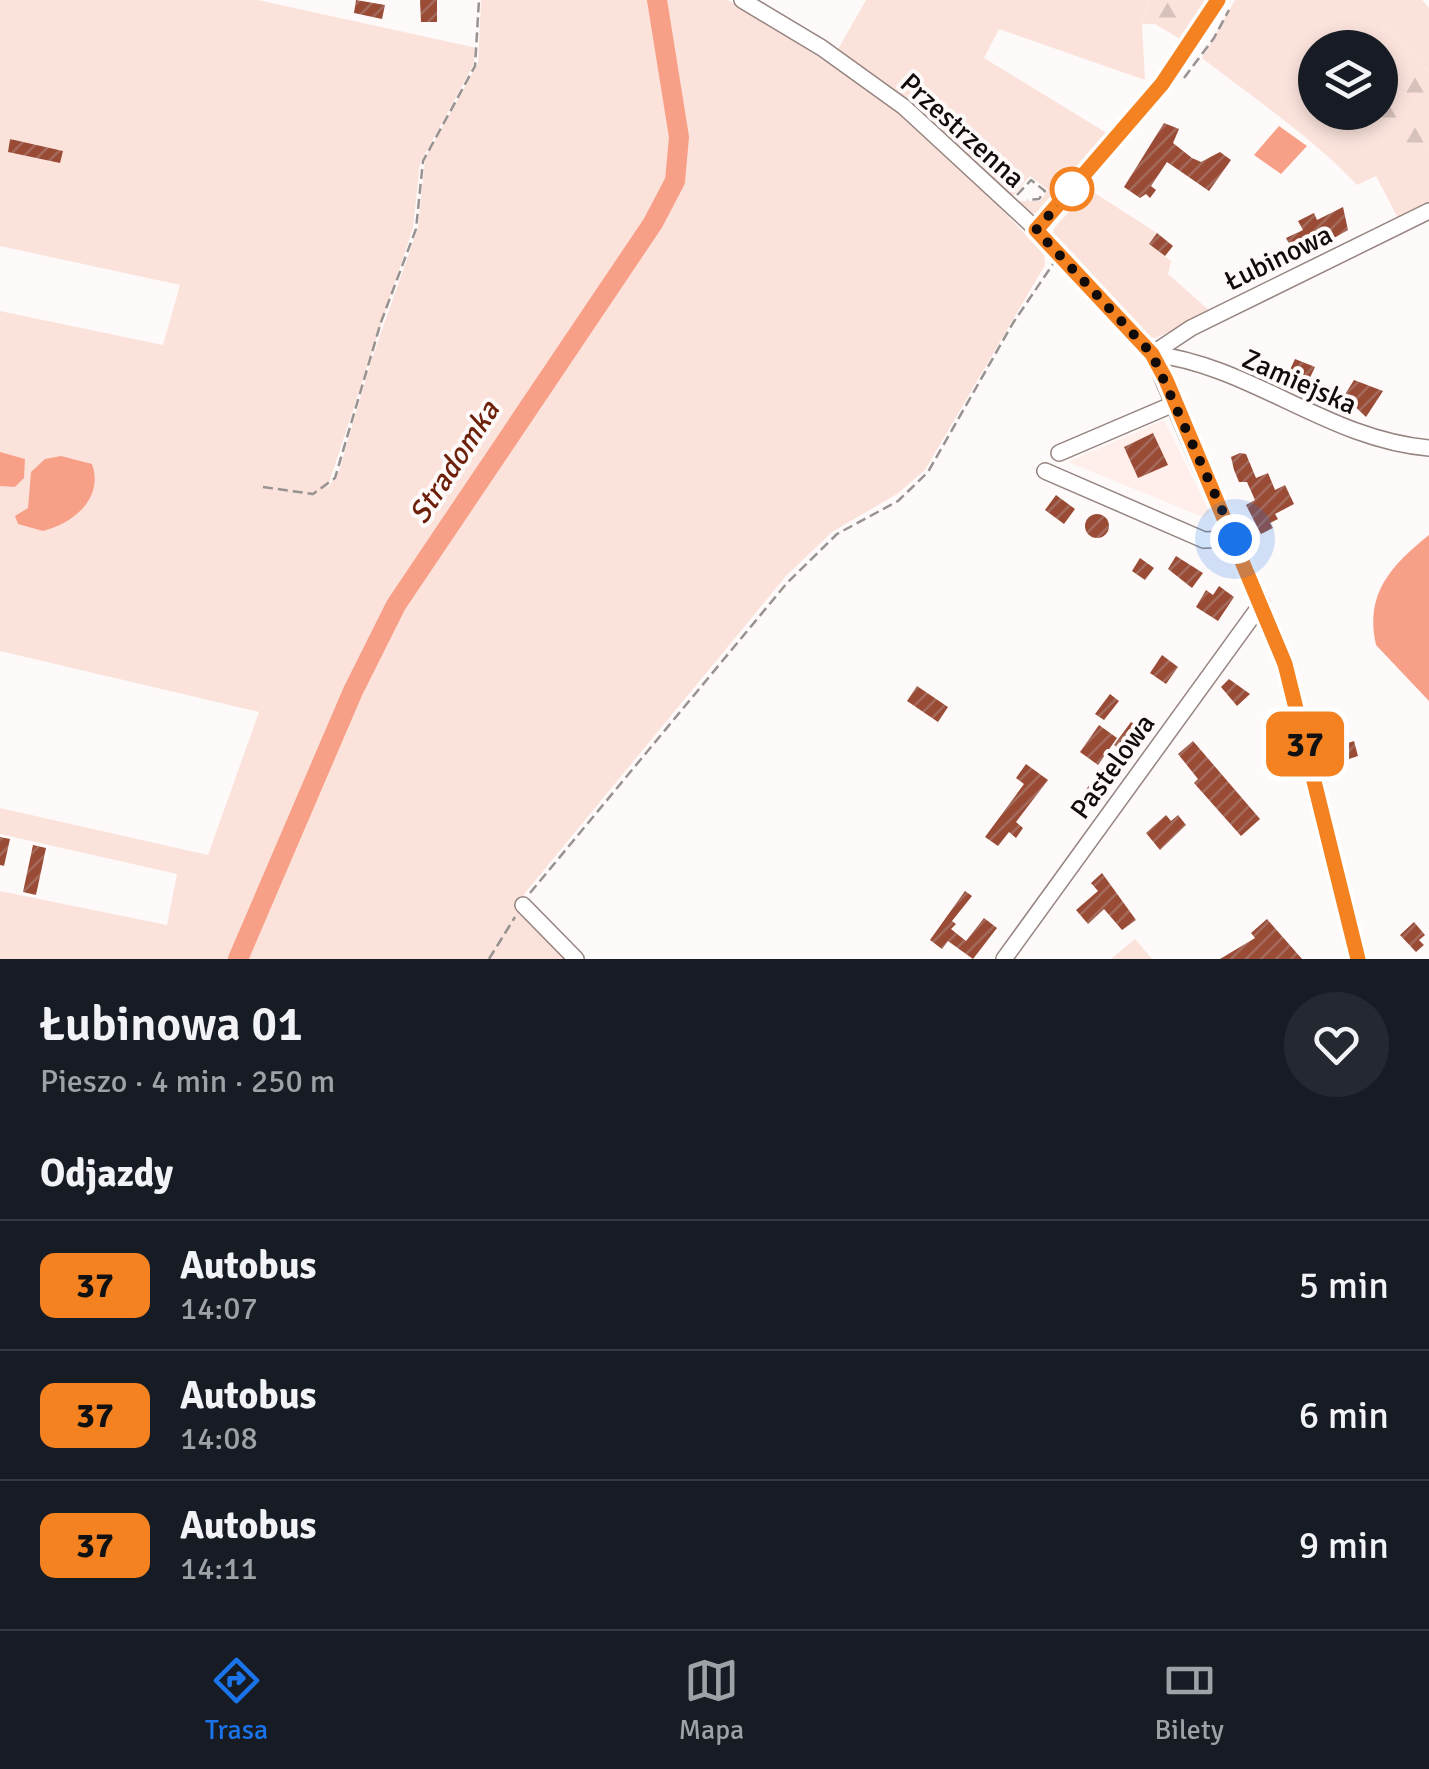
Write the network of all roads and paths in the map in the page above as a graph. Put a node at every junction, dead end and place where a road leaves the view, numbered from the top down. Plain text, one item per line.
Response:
1 (479, 0) edge
2 (742, 0) edge
3 (1218, 0) edge
4 (1010, 205) junction
5 (1429, 211) edge
6 (1036, 230) junction
7 (1060, 255) junction
8 (1152, 354) junction
9 (1176, 404) junction
10 (1429, 448) edge
11 (1060, 453) dead end
12 (1045, 471) dead end
13 (263, 488) dead end
14 (1235, 539) junction
15 (1262, 602) junction
16 (522, 905) junction
17 (488, 959) edge
18 (576, 959) edge
19 (1004, 959) edge
20 (1358, 959) edge

1 - 13 path
2 - 4 street, Przestrzenna
3 - 6 street
4 - 4 path
4 - 6 street, Przestrzenna
5 - 8 street, Łubinowa
6 - 7 street, Przestrzenna
7 - 8 street, Przestrzenna
7 - 16 path
8 - 9 street, Przestrzenna
8 - 10 street, Zamiejska
9 - 11 street
9 - 14 street, Przestrzenna
12 - 14 street
14 - 15 street, Przestrzenna
15 - 19 street, Pastelowa
15 - 20 street, Przestrzenna
16 - 17 path
16 - 18 street

